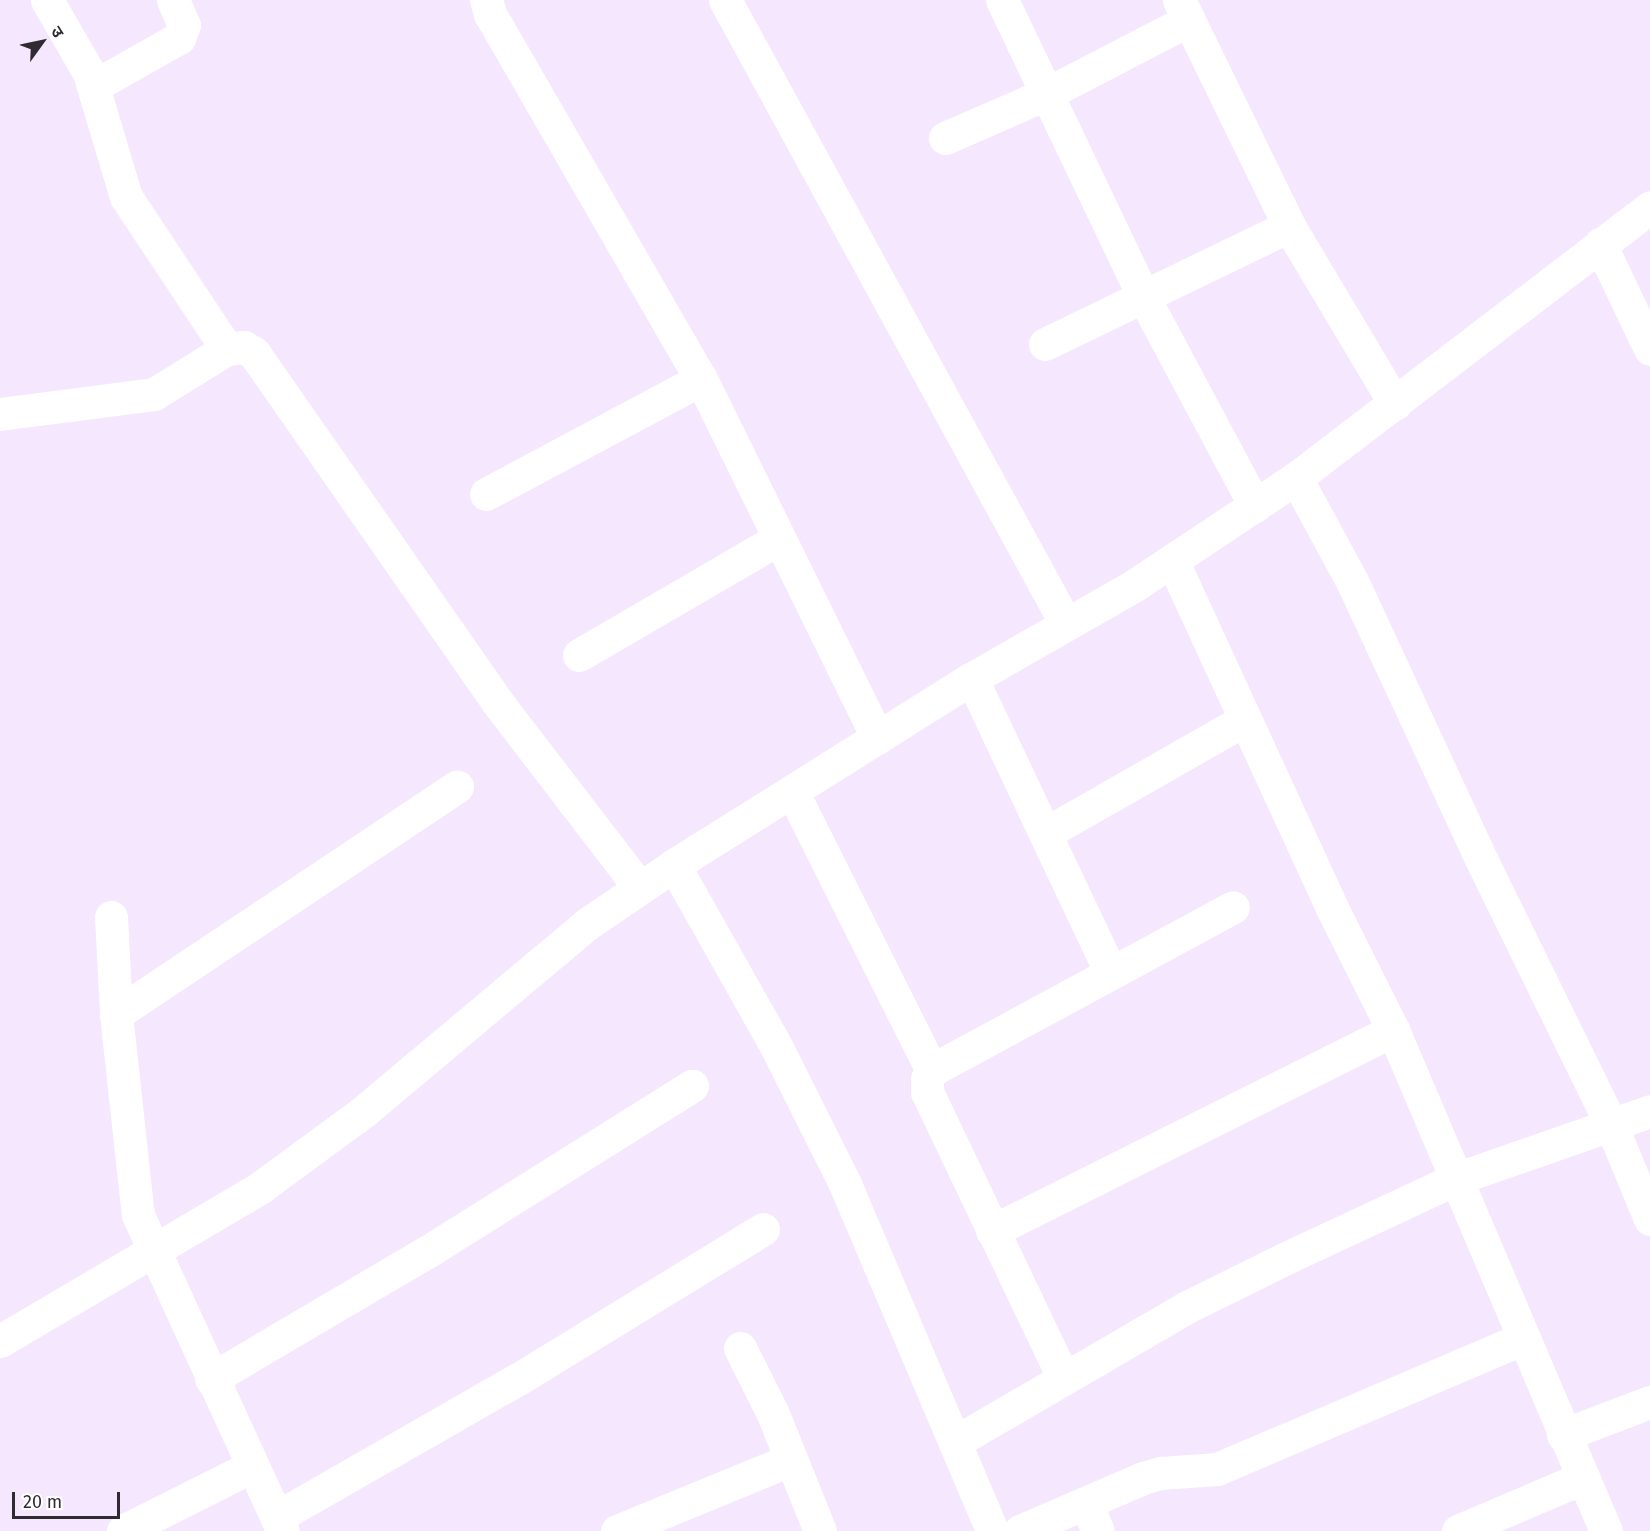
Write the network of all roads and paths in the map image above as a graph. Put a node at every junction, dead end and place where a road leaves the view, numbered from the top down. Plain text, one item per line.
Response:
1 (47, 0) edge
2 (173, 0) edge
3 (486, 0) edge
4 (725, 0) edge
5 (1002, 0) edge
6 (1184, 10) edge
7 (94, 86) junction
8 (1046, 94) junction
9 (945, 138) dead end
10 (1650, 207) edge
11 (1288, 226) junction
12 (1600, 244) junction
13 (1143, 296) junction
14 (1045, 344) dead end
15 (227, 349) junction
16 (1650, 349) edge
17 (701, 378) junction
18 (1395, 404) junction
19 (0, 414) edge
20 (1296, 478) junction
21 (486, 494) dead end
22 (1255, 506) junction
23 (778, 539) junction
24 (1172, 560) junction
25 (1066, 624) junction
26 (579, 655) dead end
27 (972, 679) junction
28 (1244, 720) junction
29 (878, 738) junction
30 (457, 787) dead end
31 (792, 791) junction
32 (1046, 833) junction
33 (674, 865) junction
34 (640, 888) junction
35 (1233, 907) dead end
36 (111, 917) dead end
37 (1111, 973) junction
38 (116, 1014) junction
39 (1393, 1030) junction
40 (932, 1070) junction
41 (692, 1086) dead end
42 (1650, 1111) edge
43 (1610, 1122) junction
44 (1458, 1178) junction
45 (1650, 1219) edge
46 (763, 1229) dead end
47 (992, 1231) junction
48 (153, 1253) junction
49 (1522, 1339) junction
50 (0, 1341) edge
51 (740, 1348) dead end
52 (1063, 1377) junction
53 (211, 1379) junction
54 (1650, 1402) edge
55 (1563, 1435) junction
56 (955, 1442) junction
57 (790, 1460) junction
58 (253, 1466) junction
59 (1582, 1478) junction
60 (1092, 1517) edge
61 (280, 1524) edge
62 (123, 1531) edge
63 (617, 1531) edge
64 (820, 1531) edge
65 (992, 1531) edge
66 (1020, 1531) edge
67 (1458, 1531) edge
68 (1605, 1531) edge

1 - 7 street
2 - 7 street
3 - 17 street
4 - 25 street
5 - 8 street
6 - 8 street
6 - 11 street
7 - 15 street
8 - 9 street
8 - 13 street
10 - 12 street
11 - 13 street
11 - 18 street
12 - 16 street
12 - 18 street
13 - 14 street
13 - 22 street
15 - 19 street
15 - 34 street
17 - 21 street
17 - 23 street
18 - 20 street
20 - 22 street
20 - 43 street
22 - 24 street
23 - 26 street
23 - 29 street
24 - 25 street
24 - 28 street
25 - 27 street
27 - 29 street
27 - 32 street
28 - 32 street
28 - 39 street
29 - 31 street
30 - 38 street
31 - 33 street
31 - 40 street
32 - 37 street
33 - 34 street
33 - 56 street
34 - 48 street
35 - 37 street
36 - 38 street
37 - 40 street
38 - 48 street
39 - 44 street
39 - 47 street
40 - 47 street
41 - 53 street
42 - 43 street
43 - 44 street
43 - 45 street
44 - 49 street
44 - 52 street
46 - 61 street
47 - 52 street
48 - 50 street
48 - 53 street
49 - 55 street
49 - 60 street
51 - 57 street
52 - 56 street
53 - 58 street
54 - 55 street
55 - 59 street
56 - 65 street
57 - 63 street
57 - 64 street
58 - 61 street
58 - 62 street
59 - 67 street
59 - 68 street
60 - 66 street

